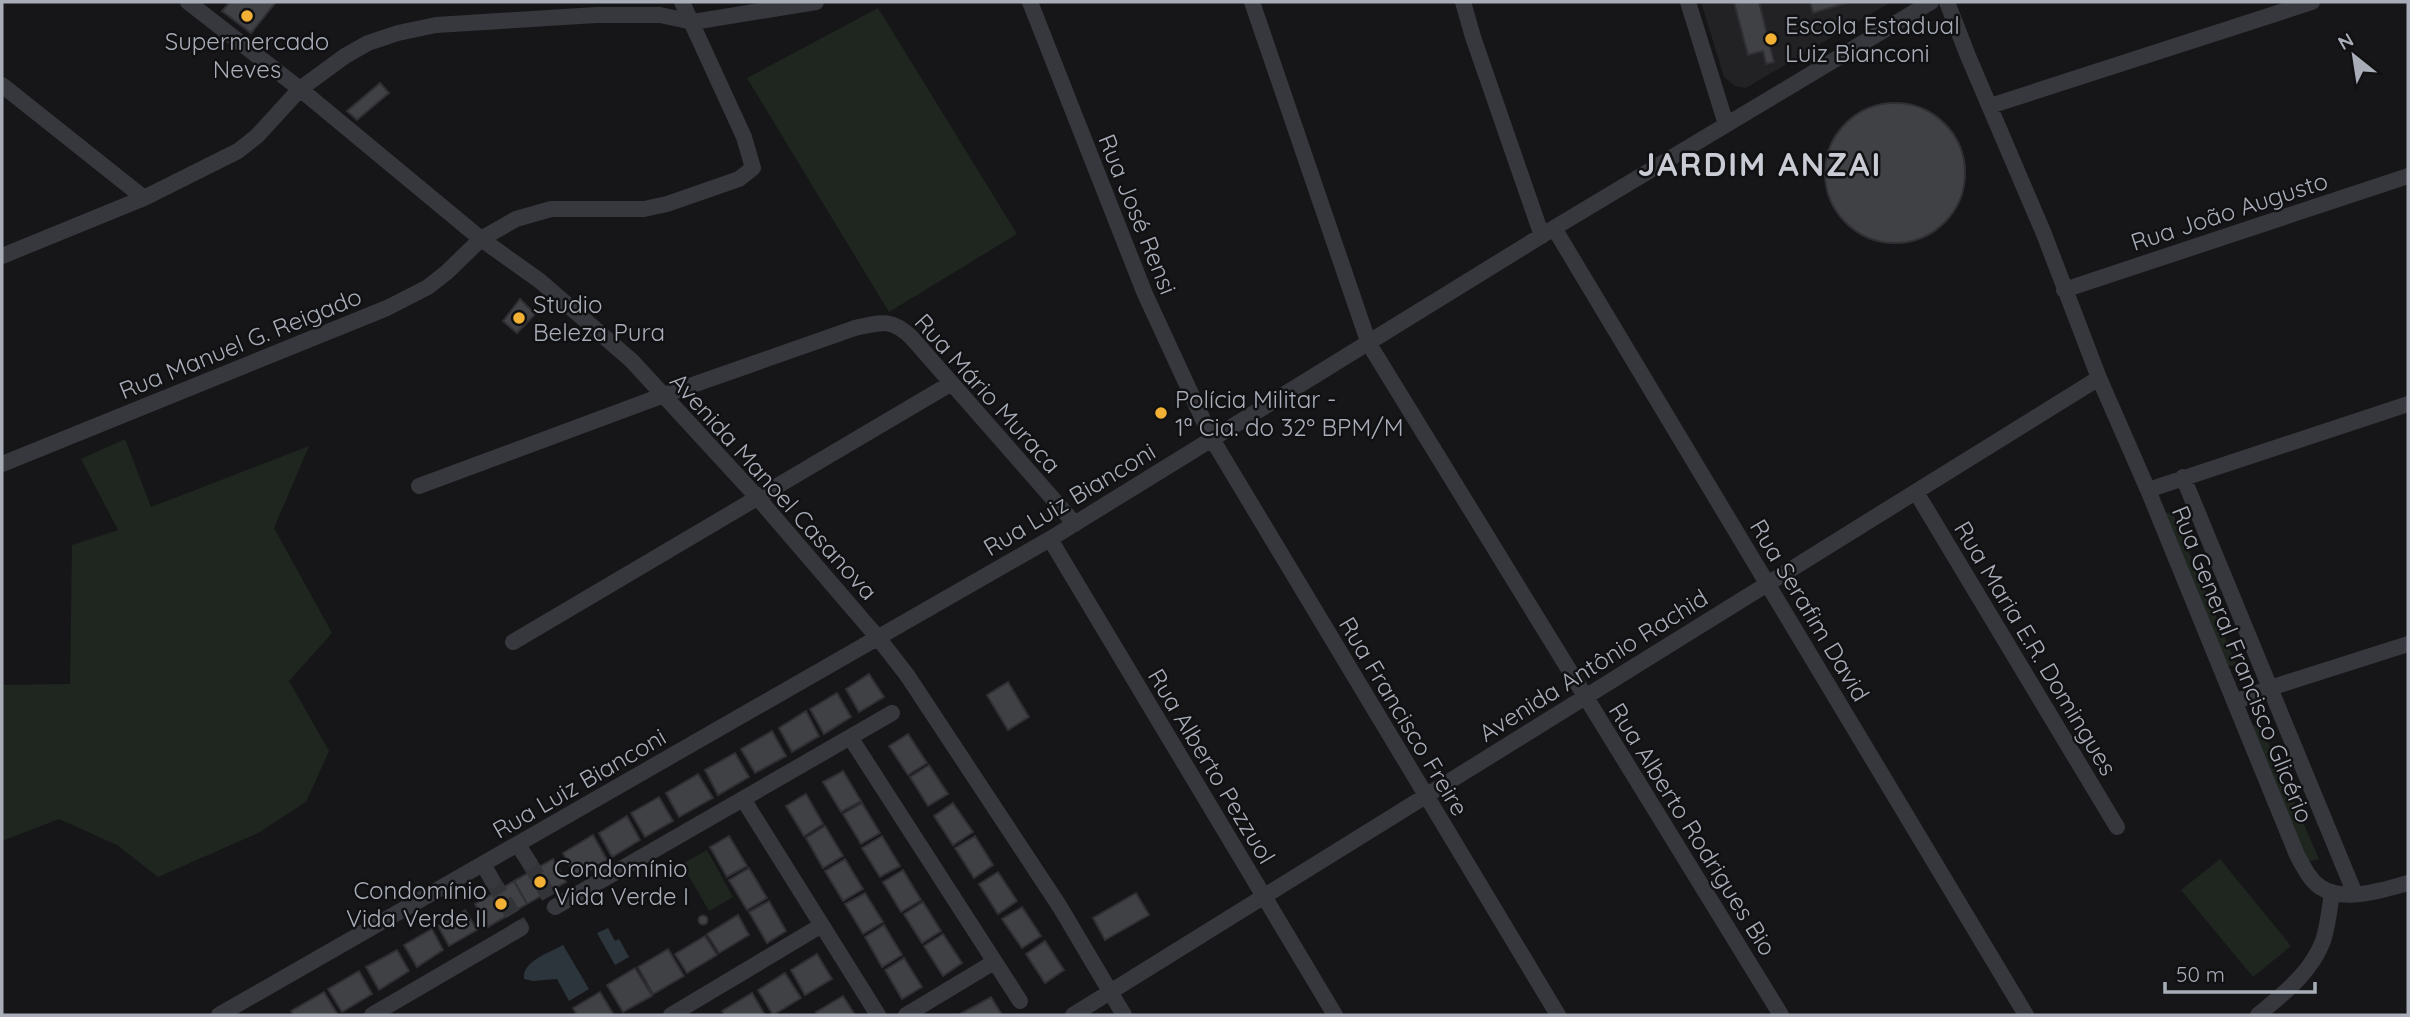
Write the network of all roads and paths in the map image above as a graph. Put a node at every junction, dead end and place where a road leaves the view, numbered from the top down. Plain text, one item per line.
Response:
1 (188, 2) edge
2 (680, 2) edge
3 (816, 2) edge
4 (1030, 2) edge
5 (1252, 2) edge
6 (1463, 2) edge
7 (1688, 2) edge
8 (1931, 2) edge
9 (1947, 2) edge
10 (2312, 2) edge
11 (660, 15) junction
12 (693, 22) junction
13 (2, 85) edge
14 (300, 89) junction
15 (1990, 106) junction
16 (1726, 124) junction
17 (2408, 176) edge
18 (144, 198) junction
19 (1548, 232) junction
20 (481, 239) junction
21 (2, 256) edge
22 (2064, 290) junction
23 (1369, 344) junction
24 (2099, 378) junction
25 (950, 384) junction
26 (664, 395) junction
27 (2408, 404) edge
28 (1212, 439) junction
29 (2, 464) edge
30 (2183, 477) junction
31 (419, 486) dead end
32 (2148, 490) junction
33 (1916, 492) junction
34 (757, 498) junction
35 (1075, 524) junction
36 (1050, 539) junction
37 (1768, 584) junction
38 (879, 639) junction
39 (513, 642) dead end
40 (2408, 644) edge
41 (2270, 688) junction
42 (1584, 696) junction
43 (2235, 702) junction
44 (892, 713) dead end
45 (850, 737) junction
46 (1424, 796) junction
47 (743, 799) junction
48 (2117, 827) dead end
49 (517, 845) junction
50 (529, 862) tunnel mouth
51 (483, 864) junction
52 (492, 880) tunnel mouth
53 (2408, 883) edge
54 (2332, 892) junction
55 (2356, 894) junction
56 (1263, 896) junction
57 (555, 907) dead end
58 (822, 925) junction
59 (521, 928) dead end
60 (994, 962) junction
61 (1112, 993) junction
62 (1020, 1001) dead end
63 (219, 1015) edge
64 (372, 1015) edge
65 (671, 1015) edge
66 (878, 1015) edge
67 (906, 1015) edge
68 (1073, 1015) edge
69 (1124, 1015) edge
70 (1335, 1015) edge
71 (1558, 1015) edge
72 (1781, 1015) edge
73 (2026, 1015) edge
74 (2258, 1015) edge

1 - 14 street, Avenida Manoel Casanova
2 - 11 street
2 - 12 street
3 - 12 street
4 - 28 street, Rua José Rensi
5 - 23 street, Rua Alberto Rodrigues Bio
6 - 19 street, Rua Serafim David
7 - 16 street
8 - 16 street, Rua Luiz Bianconi
9 - 15 street, Rua General Francisco Glicério
10 - 15 street
11 - 12 street
11 - 14 street
12 - 20 street, Rua Manuel G. Reigado
13 - 18 street
14 - 18 street
14 - 20 street, Avenida Manoel Casanova
15 - 22 street, Rua General Francisco Glicério
16 - 19 street, Rua Luiz Bianconi
17 - 22 street, Rua João Augusto
18 - 21 street
19 - 23 street, Rua Luiz Bianconi
19 - 37 street, Rua Serafim David
20 - 26 street, Avenida Manoel Casanova
20 - 29 street, Rua Manuel G. Reigado
22 - 24 street, Rua General Francisco Glicério
23 - 28 street, Rua Luiz Bianconi
23 - 42 street, Rua Alberto Rodrigues Bio
24 - 32 street, Rua General Francisco Glicério
24 - 33 street, Avenida Antônio Rachid
25 - 26 street, Rua Mário Muraca
25 - 34 street
25 - 35 street, Rua Mário Muraca
26 - 31 street, Rua Mário Muraca
26 - 34 street, Avenida Manoel Casanova
27 - 30 street
28 - 35 street, Rua Luiz Bianconi
28 - 46 street, Rua Francisco Freire
30 - 32 street
30 - 41 street, Rua General Francisco Glicério
32 - 43 street, Rua General Francisco Glicério
33 - 37 street, Avenida Antônio Rachid
33 - 48 street, Rua Maria E.R. Domingues
34 - 38 street, Avenida Manoel Casanova
34 - 39 street
35 - 36 street, Rua Luiz Bianconi
36 - 38 street, Rua Luiz Bianconi
36 - 56 street, Rua Alberto Pezzuol
37 - 42 street, Avenida Antônio Rachid
37 - 73 street, Rua Serafim David
38 - 49 street, Rua Luiz Bianconi
38 - 61 street, Avenida Manoel Casanova
40 - 41 street
41 - 43 street
41 - 55 street, Rua General Francisco Glicério
42 - 46 street, Avenida Antônio Rachid
42 - 72 street, Rua Alberto Rodrigues Bio
43 - 54 street, Rua General Francisco Glicério
44 - 45 street
45 - 47 street
45 - 60 street
46 - 56 street, Avenida Antônio Rachid
46 - 71 street, Rua Francisco Freire
47 - 57 street
47 - 58 street
49 - 50 street
49 - 51 street, Rua Luiz Bianconi
51 - 52 street
51 - 63 street, Rua Luiz Bianconi
53 - 55 street
54 - 55 street
54 - 74 street
56 - 61 street, Avenida Antônio Rachid
56 - 70 street, Rua Alberto Pezzuol
58 - 65 street
58 - 66 street
59 - 64 street
60 - 62 street
60 - 67 street
61 - 68 street, Avenida Antônio Rachid
61 - 69 street, Avenida Manoel Casanova

